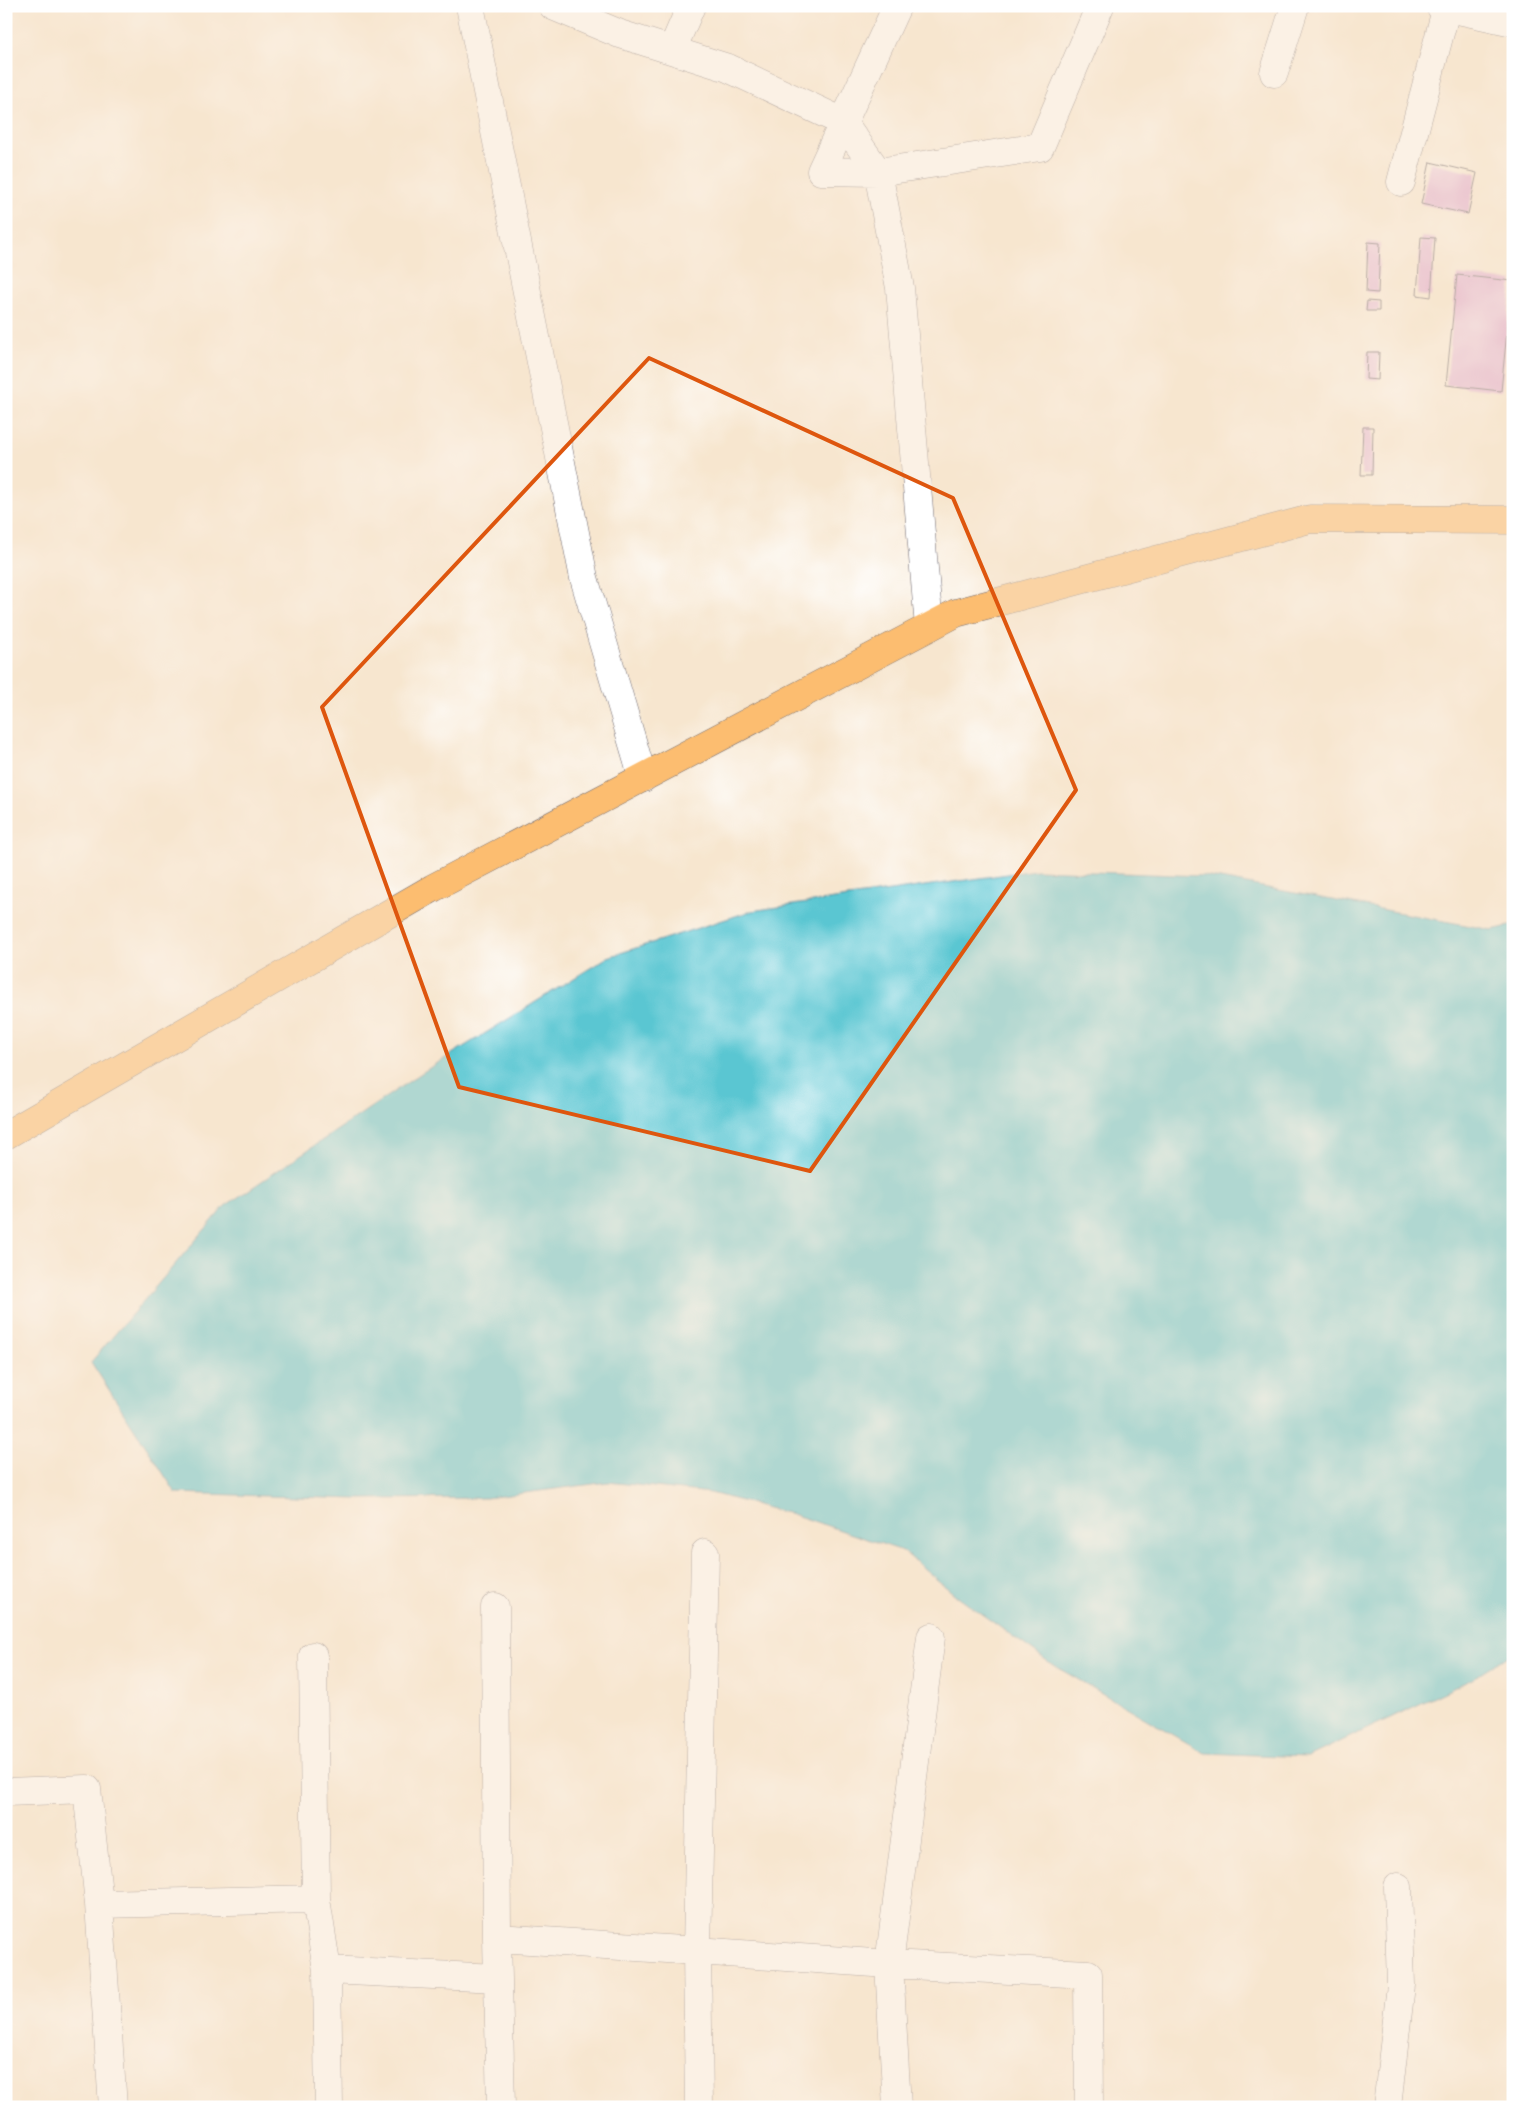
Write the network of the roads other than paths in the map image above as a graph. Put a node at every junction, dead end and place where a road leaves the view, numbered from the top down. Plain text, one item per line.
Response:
1 (470, 6) edge
2 (553, 6) edge
3 (691, 6) edge
4 (897, 6) edge
5 (1100, 6) edge
6 (1295, 6) edge
7 (1445, 7) edge
8 (1513, 22) edge
9 (672, 50) junction
10 (1274, 73) dead end
11 (843, 122) junction
12 (878, 172) junction
13 (1401, 182) dead end
14 (1513, 520) edge
15 (929, 627) junction
16 (643, 778) junction
17 (6, 1135) edge
18 (705, 1553) dead end
19 (495, 1607) dead end
20 (931, 1637) dead end
21 (313, 1656) dead end
22 (6, 1792) edge
23 (1398, 1887) dead end
24 (316, 1899) junction
25 (99, 1904) junction
26 (497, 1938) junction
27 (697, 1951) junction
28 (889, 1964) junction
29 (327, 1970) junction
30 (498, 1978) junction
31 (113, 2107) edge
32 (329, 2107) edge
33 (501, 2107) edge
34 (699, 2107) edge
35 (897, 2107) edge
36 (1089, 2107) edge
37 (1387, 2107) edge

1 - 16 street
2 - 9 street
3 - 9 street
4 - 11 street
5 - 12 street
6 - 10 street
7 - 8 street
7 - 13 street
9 - 11 street
11 - 12 street
11 - 12 street
12 - 15 street
14 - 15 main road
15 - 16 main road
16 - 17 main road
18 - 27 street
19 - 26 street
20 - 28 street
21 - 24 street
22 - 25 street
23 - 37 street
24 - 25 street
24 - 29 street
25 - 31 street
26 - 27 street
26 - 30 street
27 - 28 street
27 - 34 street
28 - 35 street
28 - 36 street
29 - 30 street
29 - 32 street
30 - 33 street

